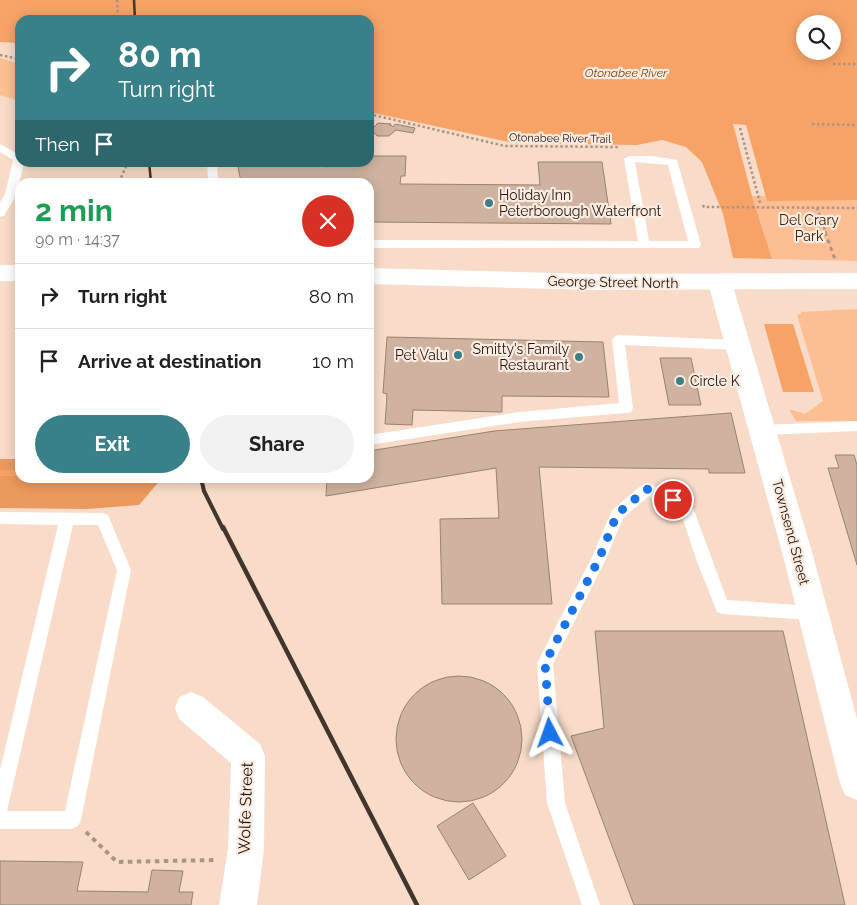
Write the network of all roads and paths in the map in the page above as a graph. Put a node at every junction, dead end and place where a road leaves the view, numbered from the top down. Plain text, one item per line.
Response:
1 (117, 0) edge
2 (118, 15) edge
3 (0, 55) edge
4 (15, 58) edge
5 (833, 64) dead end
6 (857, 64) edge
7 (374, 115) edge
8 (812, 124) dead end
9 (857, 125) edge
10 (740, 128) dead end
11 (0, 147) edge
12 (625, 147) dead end
13 (15, 156) edge
14 (17, 167) edge
15 (760, 203) dead end
16 (704, 207) dead end
17 (818, 208) junction
18 (857, 208) edge
19 (0, 213) edge
20 (374, 244) edge
21 (644, 245) junction
22 (834, 257) dead end
23 (0, 272) edge
24 (15, 273) edge
25 (374, 276) edge
26 (857, 281) edge
27 (720, 283) junction
28 (738, 345) junction
29 (857, 426) edge
30 (763, 430) junction
31 (374, 439) edge
32 (0, 518) edge
33 (67, 519) junction
34 (812, 613) junction
35 (191, 708) dead end
36 (857, 783) edge
37 (0, 808) edge
38 (0, 820) edge
39 (72, 820) junction
40 (216, 860) dead end
41 (238, 905) edge
42 (591, 905) edge

1 - 2 path
3 - 4 path
5 - 6 path
7 - 12 path, Otonabee River Trail
8 - 9 path
10 - 15 path
11 - 13 lane
14 - 19 lane
16 - 17 path
17 - 18 path
17 - 22 path
20 - 21 lane
21 - 21 lane
23 - 24 street
25 - 27 street, George Street North
26 - 27 street, George Street North
27 - 28 street, Townsend Street
28 - 30 street, Townsend Street
28 - 31 lane
29 - 30 lane
30 - 34 street, Townsend Street
32 - 33 lane
33 - 37 lane
33 - 39 lane
34 - 36 street, Townsend Street
34 - 42 lane
35 - 41 street, Wolfe Street
38 - 39 lane
39 - 40 path

